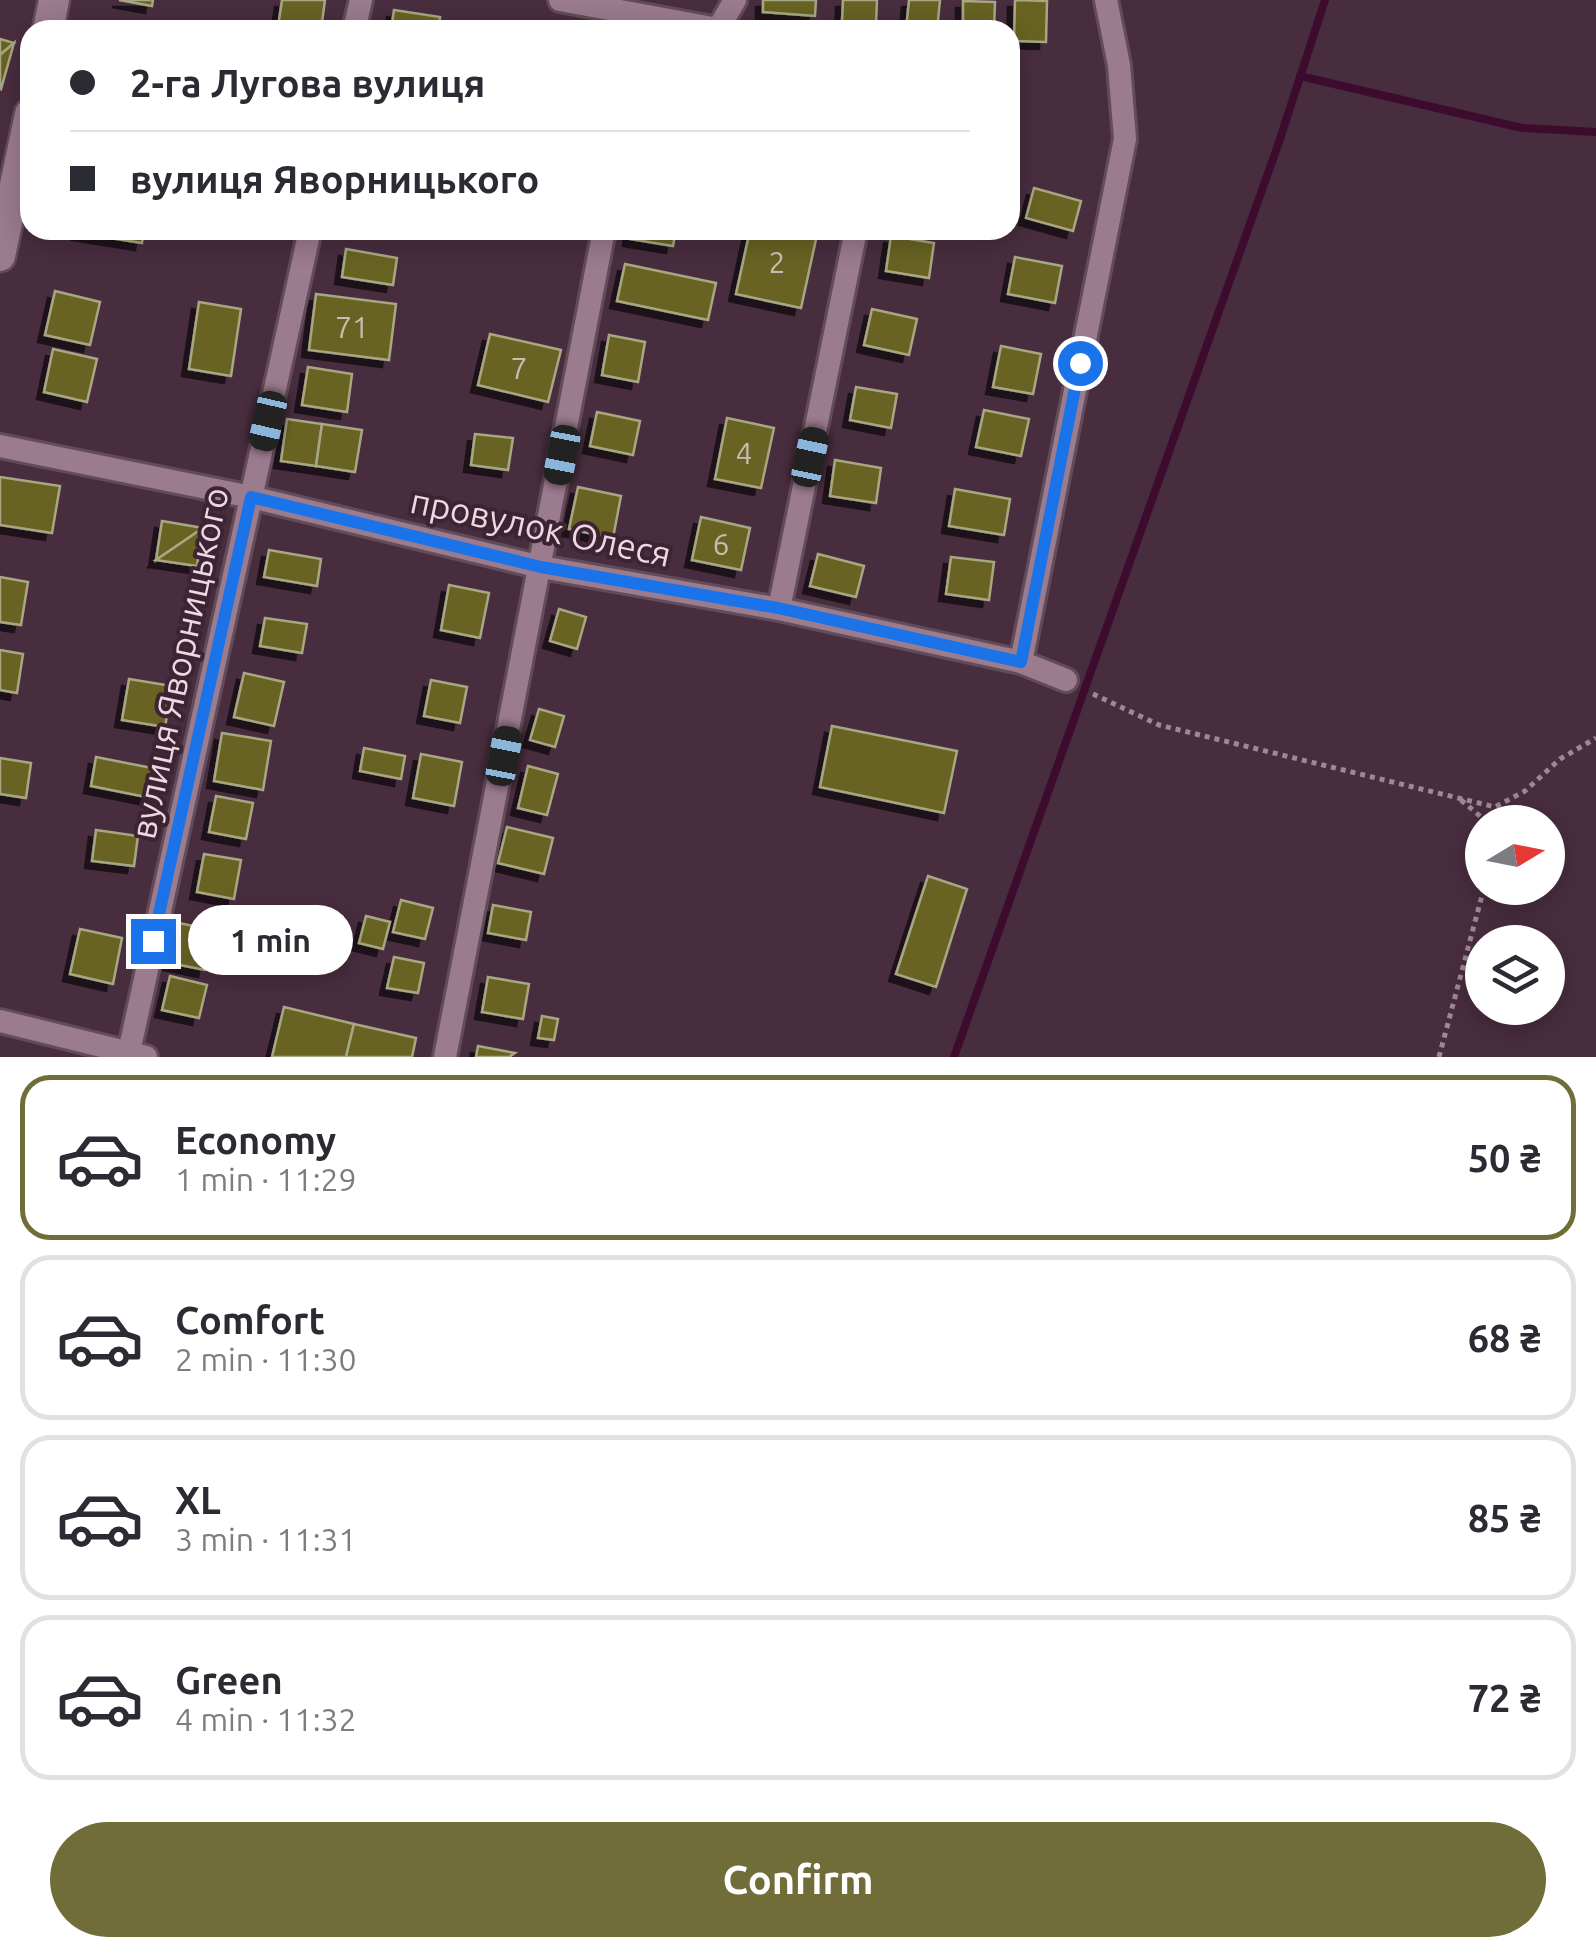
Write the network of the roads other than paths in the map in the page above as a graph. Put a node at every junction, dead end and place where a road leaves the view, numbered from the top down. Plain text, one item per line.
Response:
1 (560, 0) edge
2 (1106, 0) edge
3 (665, 20) edge
4 (20, 161) edge
5 (308, 240) edge
6 (602, 240) edge
7 (854, 240) edge
8 (0, 256) edge
9 (0, 446) edge
10 (251, 497) junction
11 (541, 567) junction
12 (778, 608) junction
13 (1021, 662) junction
14 (1066, 680) dead end
15 (0, 1020) edge
16 (137, 1054) edge
17 (445, 1057) edge

1 - 3 street
2 - 13 street
4 - 8 street
5 - 10 street, вулиця Яворницького
6 - 11 street
7 - 12 street
9 - 10 street, провулок Олеся
10 - 11 street, провулок Олеся
10 - 16 street, вулиця Яворницького
11 - 12 street, провулок Олеся
11 - 17 street
12 - 13 street, провулок Олеся
13 - 14 street, провулок Олеся
15 - 16 street

